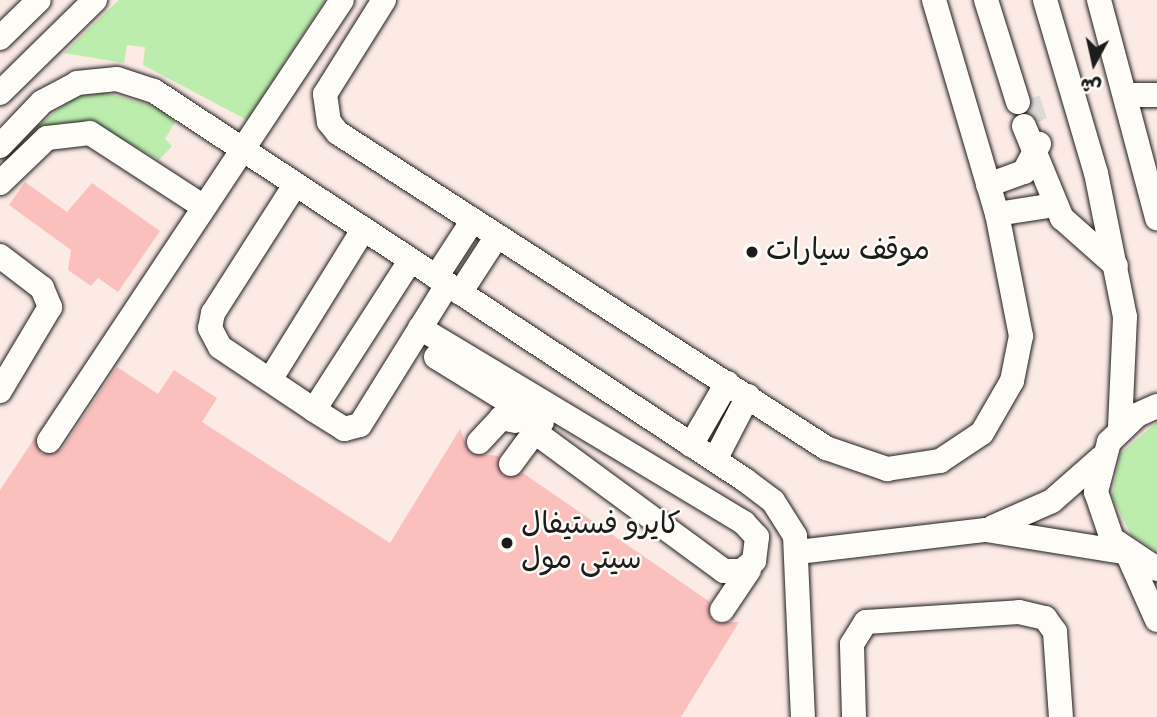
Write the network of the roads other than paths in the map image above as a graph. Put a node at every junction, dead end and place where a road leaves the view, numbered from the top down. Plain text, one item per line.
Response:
1 (39, 0) edge
2 (94, 0) edge
3 (342, 0) edge
4 (384, 0) edge
5 (934, 0) edge
6 (986, 0) edge
7 (998, 0) edge
8 (1045, 0) edge
9 (1100, 1) edge
10 (0, 38) edge
11 (0, 93) edge
12 (1157, 94) edge
13 (1128, 95) junction
14 (1030, 124) tunnel mouth
15 (0, 146) edge
16 (242, 149) junction
17 (1038, 156) junction
18 (0, 183) edge
19 (295, 185) junction
20 (988, 185) junction
21 (1055, 205) junction
22 (204, 208) junction
23 (997, 214) junction
24 (1157, 218) edge
25 (473, 220) junction
26 (363, 230) junction
27 (497, 236) junction
28 (0, 256) edge
29 (410, 261) junction
30 (1116, 266) junction
31 (448, 285) junction
32 (416, 335) junction
33 (270, 380) junction
34 (727, 383) junction
35 (0, 391) edge
36 (748, 396) junction
37 (1157, 406) edge
38 (314, 410) junction
39 (516, 421) dead end
40 (1120, 428) junction
41 (543, 430) junction
42 (49, 440) dead end
43 (479, 442) dead end
44 (691, 445) junction
45 (1101, 458) junction
46 (715, 460) junction
47 (511, 464) dead end
48 (985, 530) junction
49 (744, 537) dead end
50 (798, 552) junction
51 (1126, 553) junction
52 (1157, 569) edge
53 (749, 570) dead end
54 (722, 610) dead end
55 (1157, 620) edge
56 (803, 717) edge
57 (854, 717) edge
58 (1061, 717) edge

1 - 10 street
2 - 11 street
3 - 16 street
4 - 25 street
5 - 20 street
6 - 7 street
8 - 30 street
9 - 13 street
12 - 13 street
13 - 24 street
14 - 17 street
15 - 16 street
16 - 19 street
16 - 22 street
17 - 20 street
17 - 21 street
18 - 22 street
19 - 26 street
19 - 33 street
20 - 23 street
21 - 23 street
21 - 30 street
22 - 42 street
23 - 36 street
25 - 27 street
25 - 31 street
26 - 29 street
26 - 33 street
27 - 31 street
27 - 34 street
28 - 35 street
29 - 31 street
29 - 38 street
30 - 40 street
31 - 32 street
31 - 44 street
32 - 38 street
32 - 41 street
32 - 41 street
33 - 38 street
34 - 36 street
34 - 44 street
36 - 46 street
37 - 40 street
39 - 43 street
40 - 45 street
41 - 47 street
41 - 49 street
44 - 46 street
45 - 48 street
45 - 51 street
46 - 50 street
48 - 50 street
48 - 51 street
50 - 56 street
51 - 52 street
51 - 55 street
53 - 54 street
57 - 58 street

